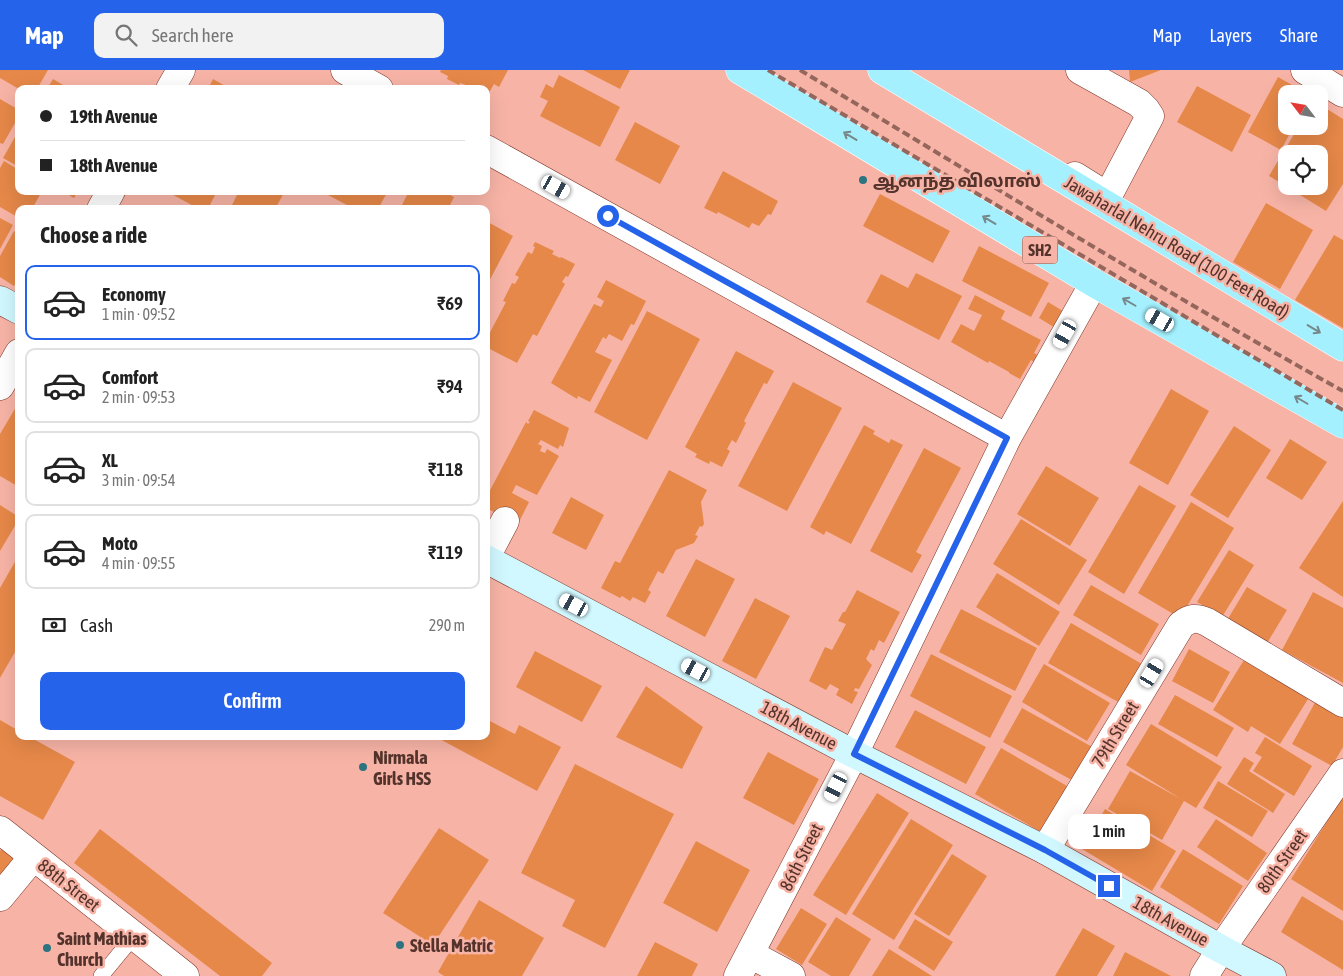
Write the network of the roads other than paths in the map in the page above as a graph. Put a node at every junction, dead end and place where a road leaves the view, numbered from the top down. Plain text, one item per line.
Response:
1 (180, 70) edge
2 (345, 70) edge
3 (740, 70) edge
4 (882, 70) edge
5 (902, 70) edge
6 (1080, 70) edge
7 (1305, 70) edge
8 (172, 85) edge
9 (371, 85) edge
10 (1343, 93) edge
11 (490, 151) edge
12 (1041, 160) junction
13 (1094, 282) junction
14 (0, 300) edge
15 (15, 308) edge
16 (1343, 347) edge
17 (15, 360) edge
18 (0, 386) edge
19 (1343, 424) edge
20 (1007, 438) junction
21 (505, 521) dead end
22 (490, 550) edge
23 (490, 560) edge
24 (1343, 703) edge
25 (854, 754) junction
26 (1343, 773) edge
27 (0, 830) edge
28 (1045, 850) junction
29 (33, 857) junction
30 (0, 897) edge
31 (134, 936) junction
32 (1221, 949) junction
33 (744, 965) edge
34 (101, 976) edge
35 (185, 976) edge
36 (791, 976) edge
37 (1204, 976) edge
38 (1272, 976) edge

1 - 8 street
2 - 9 street
13 -> 3 main road, SH2
4 - 12 main road, Jawaharlal Nehru Road (100 Feet Road)
5 - 12 street
6 - 12 street
7 - 10 street
11 - 20 street
12 -> 16 main road, Jawaharlal Nehru Road (100 Feet Road)
19 -> 13 main road, SH2
13 - 20 street, 86th Street
14 - 15 street
17 - 18 street
20 - 25 street, 86th Street
21 - 22 street
23 - 25 street, 18th Avenue
24 - 28 street, 79th Street
25 - 28 street, 18th Avenue
25 - 33 street, 86th Street
26 - 32 street, 80th Street
27 - 29 street, 88th Street
28 - 32 street, 18th Avenue
29 - 30 street
29 - 31 street, 88th Street
31 - 34 lane
31 - 35 street, 88th Street
32 - 37 street, 80th Street
32 - 38 street, 18th Avenue
33 - 36 street

